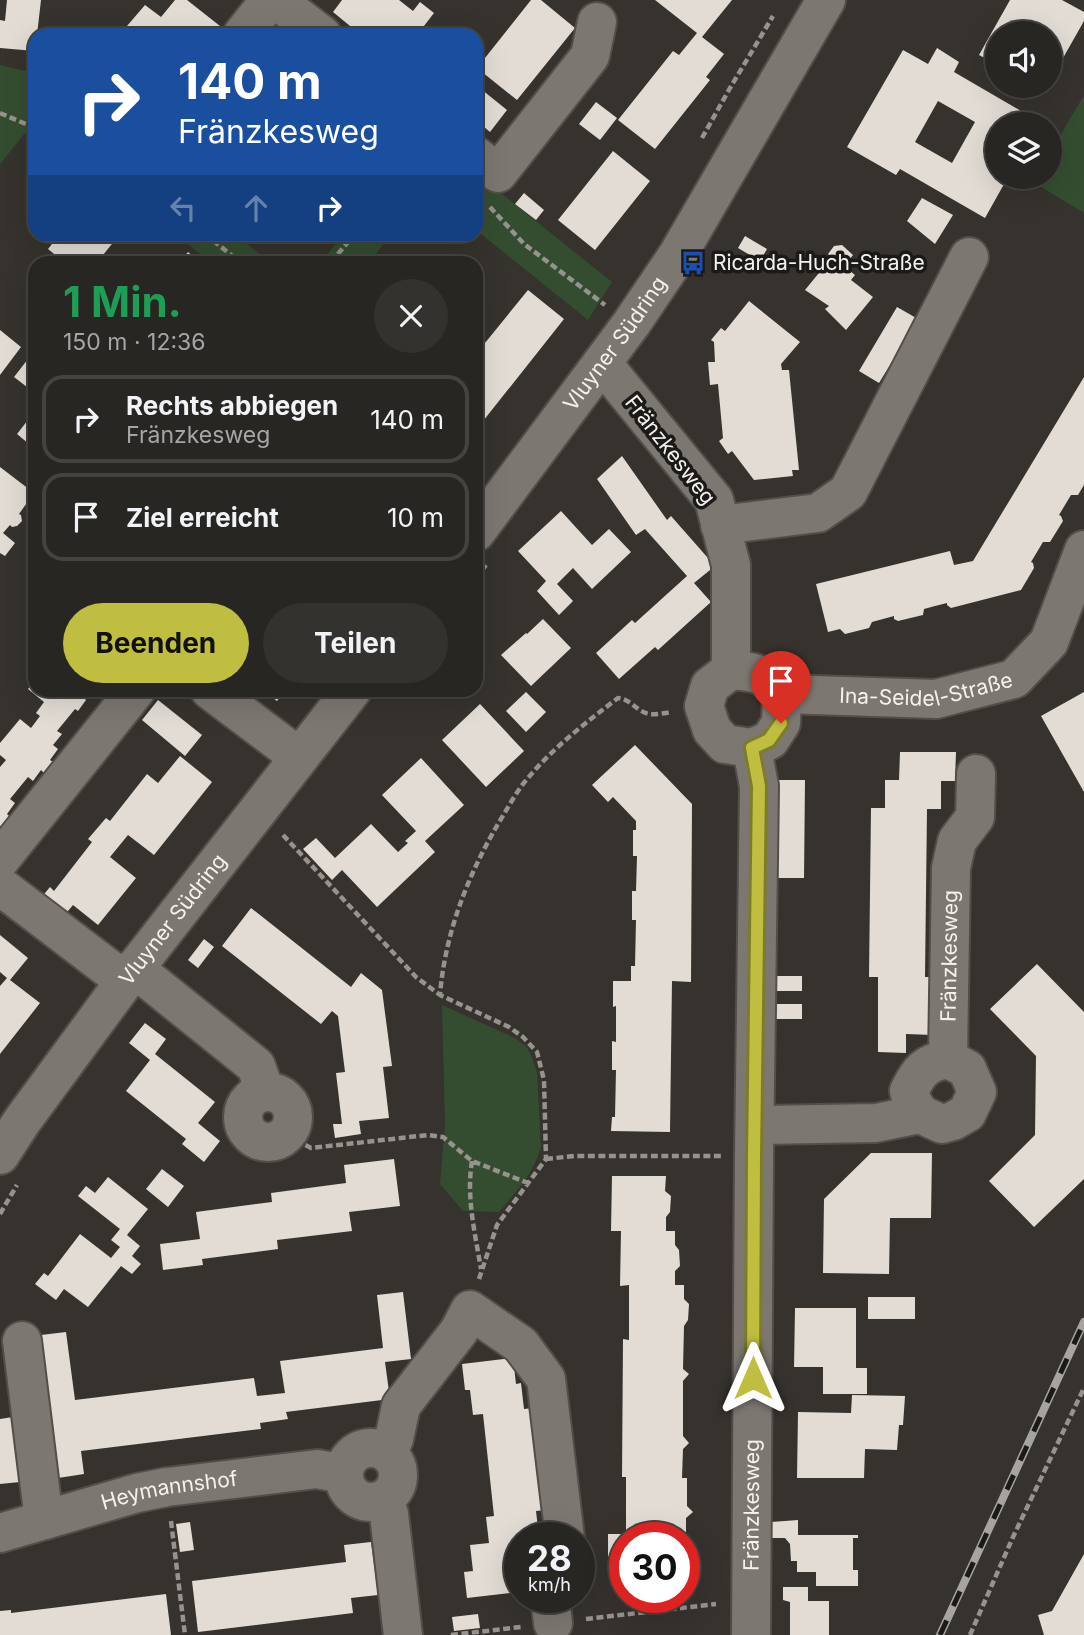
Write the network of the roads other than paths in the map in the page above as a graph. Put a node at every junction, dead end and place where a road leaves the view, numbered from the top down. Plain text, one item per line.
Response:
1 (270, 0) edge
2 (276, 0) edge
3 (827, 0) edge
4 (597, 22) dead end
5 (248, 28) edge
6 (313, 28) edge
7 (483, 161) edge
8 (969, 257) dead end
9 (602, 363) junction
10 (483, 508) edge
11 (720, 525) junction
12 (1084, 550) edge
13 (1075, 604) edge
14 (731, 670) junction
15 (782, 694) junction
16 (130, 697) edge
17 (219, 697) edge
18 (346, 697) edge
19 (752, 748) junction
20 (299, 757) junction
21 (976, 774) dead end
22 (0, 860) edge
23 (0, 886) edge
24 (130, 975) junction
25 (287, 1135) road end
26 (755, 1141) junction
27 (0, 1155) edge
28 (22, 1341) dead end
29 (387, 1453) junction
30 (344, 1474) junction
31 (384, 1500) junction
32 (44, 1520) junction
33 (563, 1522) edge
34 (0, 1533) edge
35 (751, 1617) edge
36 (403, 1635) edge

1 - 5 street
2 - 6 street
3 - 9 street, Vluyner Südring
4 - 7 street
8 - 11 street
9 - 10 street, Vluyner Südring
9 - 11 street, Fränzkesweg
11 - 14 street, Fränzkesweg
12 - 13 street, Ina-Seidel-Straße
13 - 15 street, Ina-Seidel-Straße
14 - 15 street
14 - 19 street
15 - 19 street
16 - 22 street
17 - 20 street
18 - 20 street, Vluyner Südring
19 - 26 street, Fränzkesweg
20 - 24 street, Vluyner Südring
21 - 26 street, Fränzkesweg
23 - 24 street
24 - 25 street
24 - 27 street, Vluyner Südring
26 - 35 street, Fränzkesweg
28 - 32 street
29 - 30 street
29 - 31 street
29 - 33 street
30 - 31 street
30 - 32 street, Heymannshof
31 - 36 street
32 - 34 street, Heymannshof

